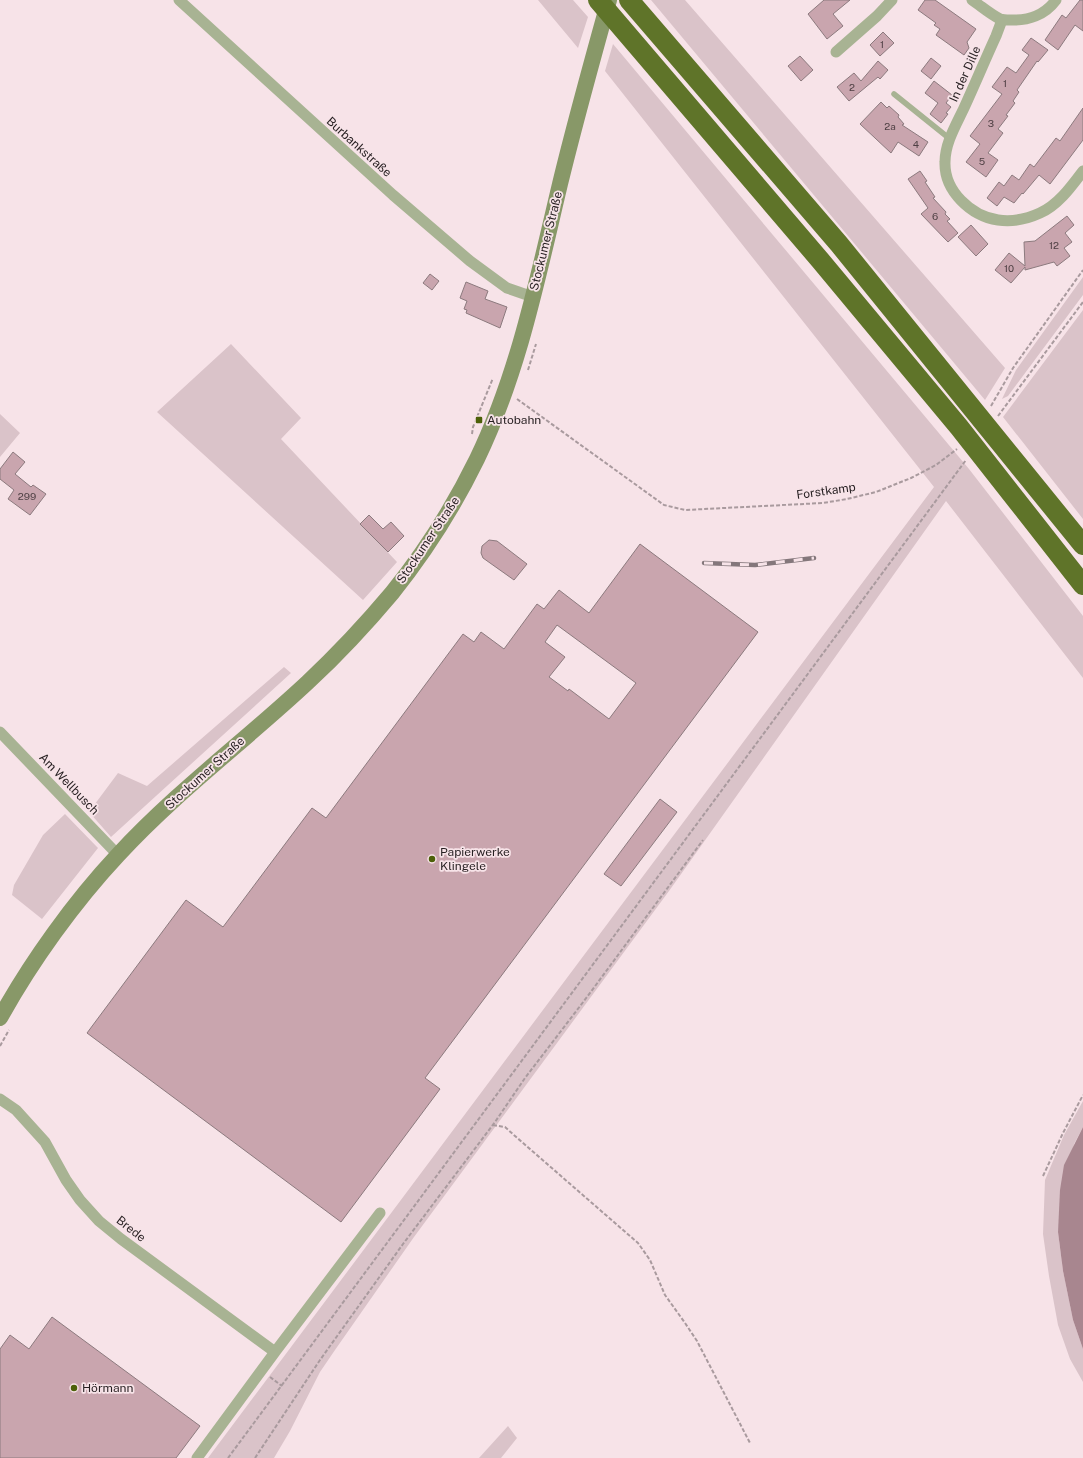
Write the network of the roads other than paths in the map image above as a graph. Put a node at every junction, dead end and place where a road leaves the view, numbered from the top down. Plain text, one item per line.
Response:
1 (179, 0) edge
2 (598, 0) edge
3 (609, 0) edge
4 (629, 0) edge
5 (892, 0) edge
6 (972, 0) edge
7 (1056, 0) edge
8 (1002, 20) junction
9 (836, 52) dead end
10 (894, 94) dead end
11 (950, 139) junction
12 (1083, 171) edge
13 (533, 297) junction
14 (1083, 545) edge
15 (1083, 585) edge
16 (0, 732) edge
17 (118, 855) junction
18 (6, 1022) edge
19 (0, 1099) edge
20 (380, 1212) dead end
21 (275, 1352) junction
22 (197, 1458) edge

1 - 13 street, Burbankstraße
2 - 15 highway
3 - 13 main road, Stockumer Straße
4 - 14 highway
5 - 9 street
6 - 8 street
7 - 8 street
8 - 11 street, In der Dille
10 - 11 lane
11 - 12 street, In der Dille
13 - 17 main road, Stockumer Straße
16 - 17 street, Am Wellbusch
17 - 18 main road, Stockumer Straße
19 - 21 street, Brede
20 - 21 street
21 - 22 street

